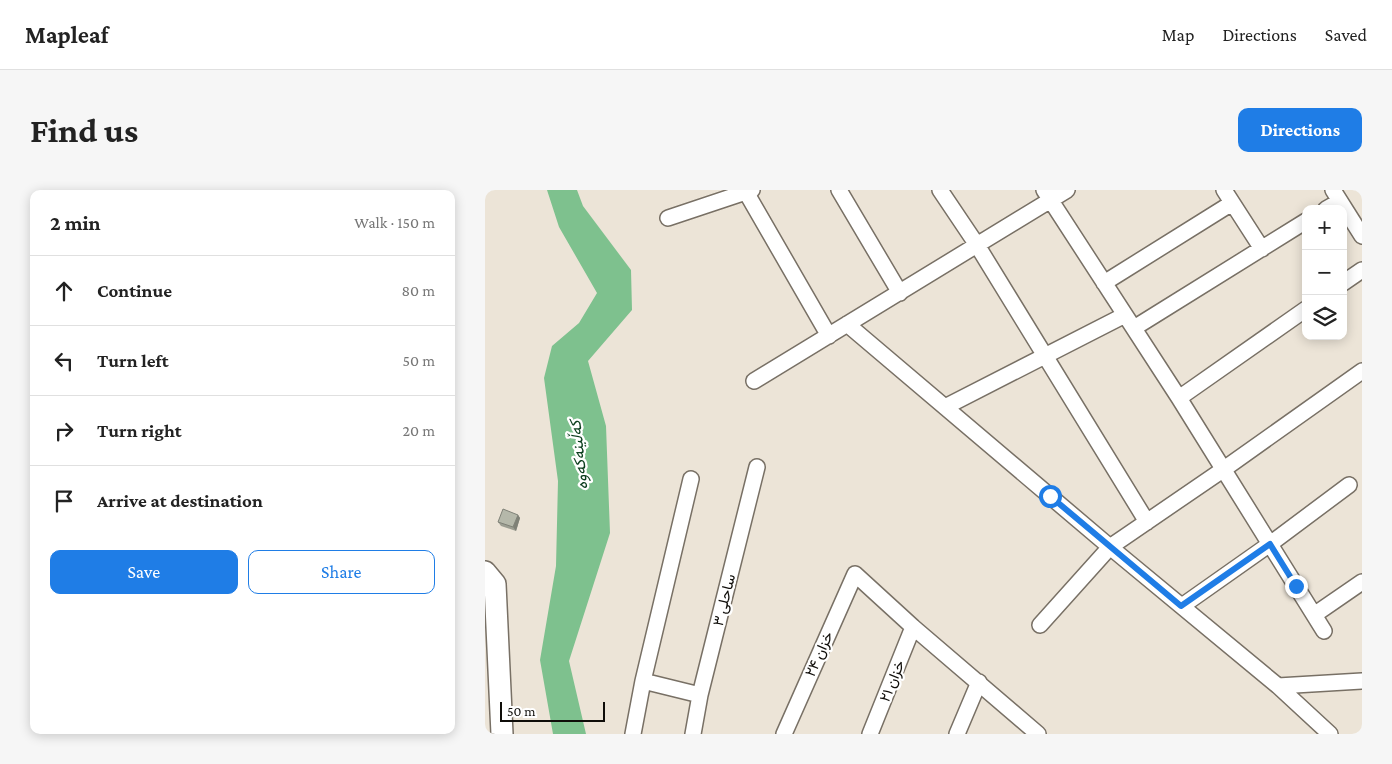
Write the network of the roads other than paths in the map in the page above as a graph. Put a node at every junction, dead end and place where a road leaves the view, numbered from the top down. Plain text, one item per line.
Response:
1 (839, 190) edge
2 (940, 190) edge
3 (1067, 190) edge
4 (749, 191) edge
5 (1047, 195) edge
6 (1336, 195) edge
7 (1228, 196) edge
8 (667, 218) dead end
9 (1302, 224) edge
10 (1362, 236) edge
11 (977, 245) junction
12 (1262, 249) junction
13 (1362, 270) edge
14 (1347, 280) edge
15 (1104, 283) junction
16 (900, 292) junction
17 (1302, 312) edge
18 (1125, 315) junction
19 (847, 324) junction
20 (1134, 328) junction
21 (829, 336) junction
22 (1045, 356) junction
23 (1362, 371) edge
24 (754, 381) dead end
25 (1179, 398) junction
26 (945, 407) junction
27 (757, 467) dead end
28 (1224, 470) junction
29 (691, 479) dead end
30 (1349, 486) dead end
31 (1147, 522) junction
32 (1270, 544) junction
33 (1110, 547) junction
34 (485, 572) edge
35 (1362, 582) edge
36 (1181, 606) junction
37 (1314, 615) junction
38 (1040, 625) dead end
39 (913, 627) junction
40 (1325, 631) dead end
41 (643, 681) junction
42 (1362, 681) edge
43 (979, 682) junction
44 (1278, 686) junction
45 (700, 696) junction
46 (502, 734) edge
47 (633, 734) edge
48 (694, 734) edge
49 (784, 734) edge
50 (870, 734) edge
51 (957, 734) edge
52 (1038, 734) edge
53 (1330, 734) edge

1 - 16 street
2 - 11 street
3 - 5 street
4 - 8 street
4 - 21 street
5 - 11 street
5 - 15 street
6 - 10 street
7 - 12 street
7 - 15 street
9 - 12 street
11 - 16 street
11 - 22 street
12 - 20 street
13 - 14 street
15 - 18 street
16 - 19 street
17 - 25 street
18 - 20 street
18 - 22 street
19 - 21 street
19 - 26 street
20 - 25 street
21 - 24 street
22 - 26 street
22 - 31 street
23 - 28 street
25 - 28 street
26 - 33 street
27 - 45 street, ساحلی ۳
28 - 31 street
28 - 32 street
29 - 41 street
30 - 32 street
31 - 33 street
32 - 36 street
32 - 37 street
33 - 36 street
33 - 38 street
34 - 46 street
35 - 37 street
36 - 44 street
37 - 40 street
39 - 43 street
39 - 49 street, خزان ۲۴
39 - 50 street, خزان ۲۱
41 - 45 street
41 - 47 street
42 - 44 street
43 - 51 street
43 - 52 street
44 - 53 street
45 - 48 street, ساحلی ۳

